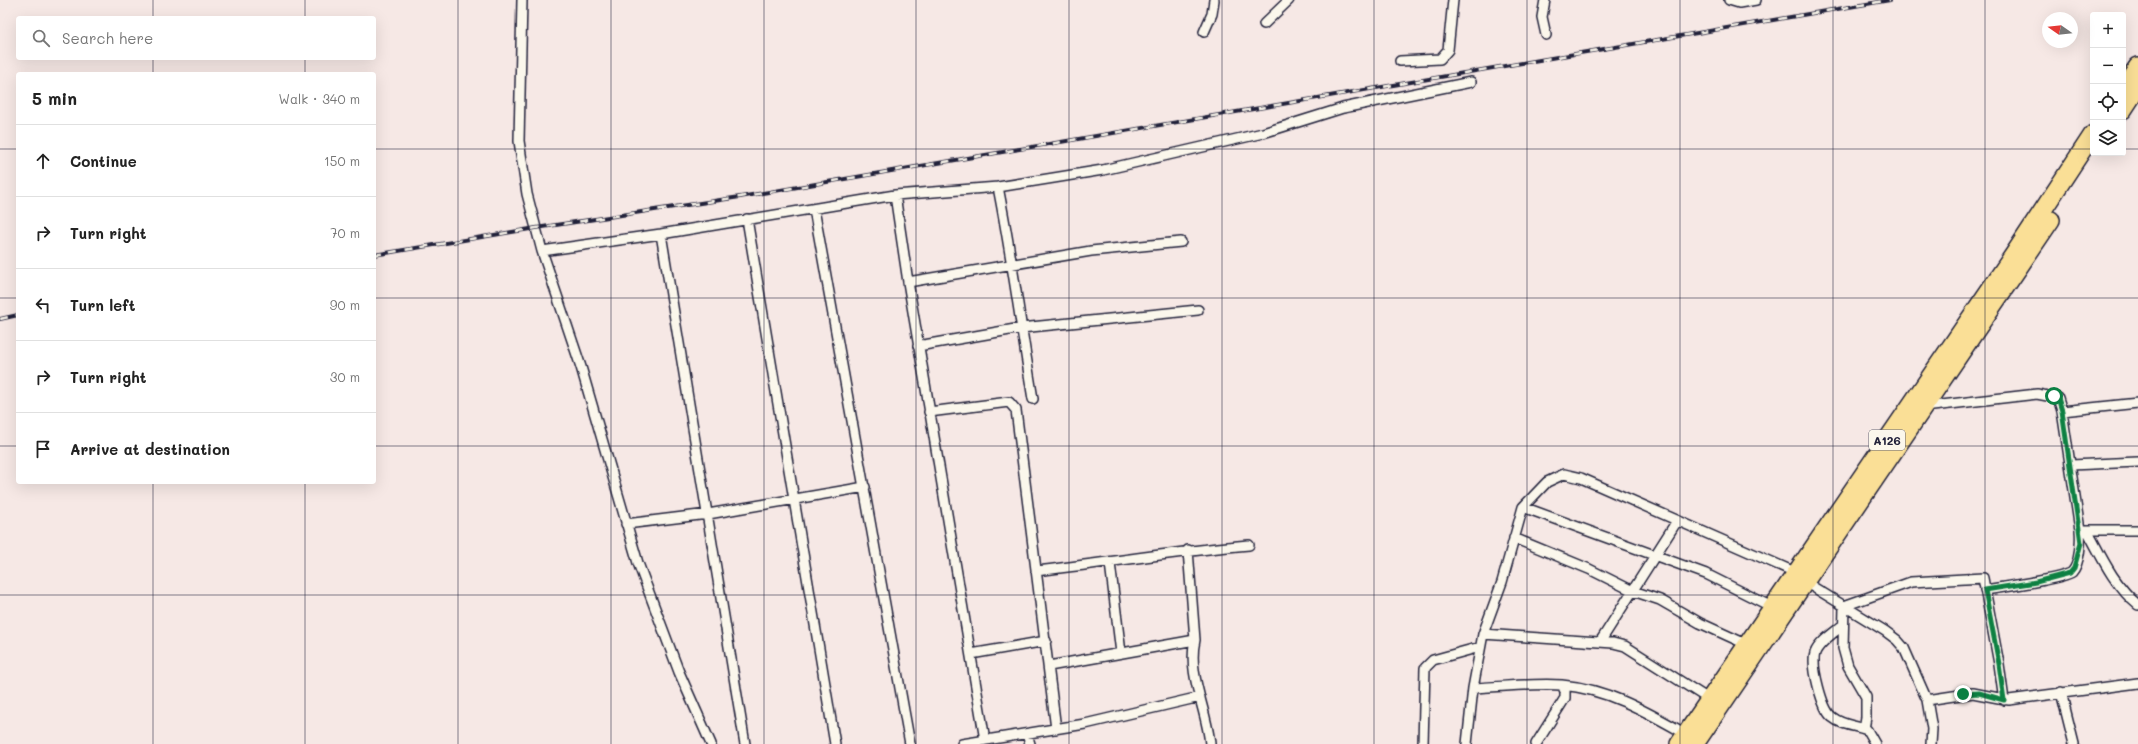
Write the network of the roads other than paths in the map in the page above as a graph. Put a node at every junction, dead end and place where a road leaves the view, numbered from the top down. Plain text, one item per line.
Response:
1 (522, 0) edge
2 (1214, 0) edge
3 (1289, 0) edge
4 (1453, 0) edge
5 (1545, 0) edge
6 (1728, 0) edge
7 (1756, 0) edge
8 (1264, 24) dead end
9 (1204, 32) dead end
10 (1546, 35) dead end
11 (1400, 61) dead end
12 (2138, 66) edge
13 (1471, 82) dead end
14 (2126, 84) edge
15 (2138, 87) edge
16 (2126, 105) edge
17 (2090, 139) edge
18 (2092, 156) edge
19 (998, 186) junction
20 (895, 195) junction
21 (814, 208) junction
22 (747, 219) junction
23 (661, 234) junction
24 (1181, 242) dead end
25 (542, 251) junction
26 (1013, 264) junction
27 (908, 282) junction
28 (1198, 310) dead end
29 (1021, 328) junction
30 (918, 346) junction
31 (1033, 399) dead end
32 (2138, 403) edge
33 (1924, 407) junction
34 (2062, 411) junction
35 (929, 412) junction
36 (2138, 462) edge
37 (2070, 465) junction
38 (865, 486) junction
39 (795, 500) junction
40 (1523, 507) junction
41 (708, 514) junction
42 (1677, 521) junction
43 (626, 524) junction
44 (2084, 530) junction
45 (2138, 530) edge
46 (1514, 538) junction
47 (1249, 545) dead end
48 (1188, 550) junction
49 (1655, 556) junction
50 (1110, 563) junction
51 (1036, 571) junction
52 (1801, 578) junction
53 (1985, 590) junction
54 (1633, 591) junction
55 (1844, 606) junction
56 (2138, 606) edge
57 (1774, 608) junction
58 (1844, 625) junction
59 (1483, 634) junction
60 (1195, 640) junction
61 (1046, 641) junction
62 (1600, 642) junction
63 (1748, 645) junction
64 (1480, 647) junction
65 (1121, 653) junction
66 (971, 654) junction
67 (1049, 666) junction
68 (2138, 683) edge
69 (1562, 685) junction
70 (1473, 688) junction
71 (2061, 692) junction
72 (1200, 697) junction
73 (1710, 700) junction
74 (1927, 700) junction
75 (2004, 700) junction
76 (1056, 729) junction
77 (1864, 729) junction
78 (1027, 734) junction
79 (985, 740) junction
80 (1687, 741) edge
81 (711, 744) edge
82 (745, 744) edge
83 (835, 744) edge
84 (910, 744) edge
85 (962, 744) edge
86 (1030, 744) edge
87 (1210, 744) edge
88 (1423, 744) edge
89 (1467, 744) edge
90 (1536, 744) edge
91 (1875, 744) edge
92 (1931, 744) edge
93 (2074, 744) edge

1 - 25 street
2 - 9 street
3 - 8 street
4 - 11 street
5 - 10 street
6 - 7 street
12 - 14 highway
13 - 19 street
15 - 16 highway
17 - 52 highway, A126
18 - 33 highway, A126
19 - 20 street
19 - 26 street
20 - 21 street
20 - 27 street
21 - 22 street
21 - 38 street
22 - 23 street
22 - 39 street
23 - 25 street
23 - 41 street
24 - 26 street
25 - 43 street
26 - 27 street
26 - 29 street
27 - 30 street
28 - 29 street
29 - 30 street
29 - 31 street
30 - 35 street
32 - 34 street
33 - 34 street
33 - 52 highway, A126
34 - 37 street
35 - 51 street
35 - 66 street
36 - 37 street
37 - 44 street
38 - 39 street
38 - 84 street
39 - 41 street
39 - 83 street
40 - 42 street
40 - 46 street
40 - 49 street
41 - 43 street
41 - 82 street
42 - 49 street
42 - 52 street
43 - 81 street
44 - 45 street
44 - 53 street
44 - 56 street
46 - 54 street
46 - 59 street
47 - 48 street
48 - 50 street
48 - 60 street
49 - 54 street
49 - 57 street
50 - 51 street
50 - 65 street
51 - 61 street
52 - 55 street
52 - 57 highway, A126
52 - 80 highway, A126
53 - 55 street
53 - 75 street
54 - 62 street
54 - 63 street
55 - 58 street
55 - 74 street
57 - 63 highway, A126
58 - 77 street
58 - 77 street
59 - 62 street
59 - 64 street
60 - 65 street
60 - 72 street
61 - 66 street
61 - 67 street
62 - 73 street
63 - 73 highway, A126
64 - 70 street
64 - 88 street
65 - 67 street
66 - 79 street
67 - 76 street
68 - 71 street
69 - 70 street
69 - 80 street
69 - 90 street
70 - 89 street
71 - 75 street
71 - 93 street
72 - 76 street
72 - 87 street
73 - 80 highway, A126
74 - 75 street
74 - 92 street
76 - 78 street
77 - 91 street
78 - 79 street
78 - 86 street
79 - 85 street

